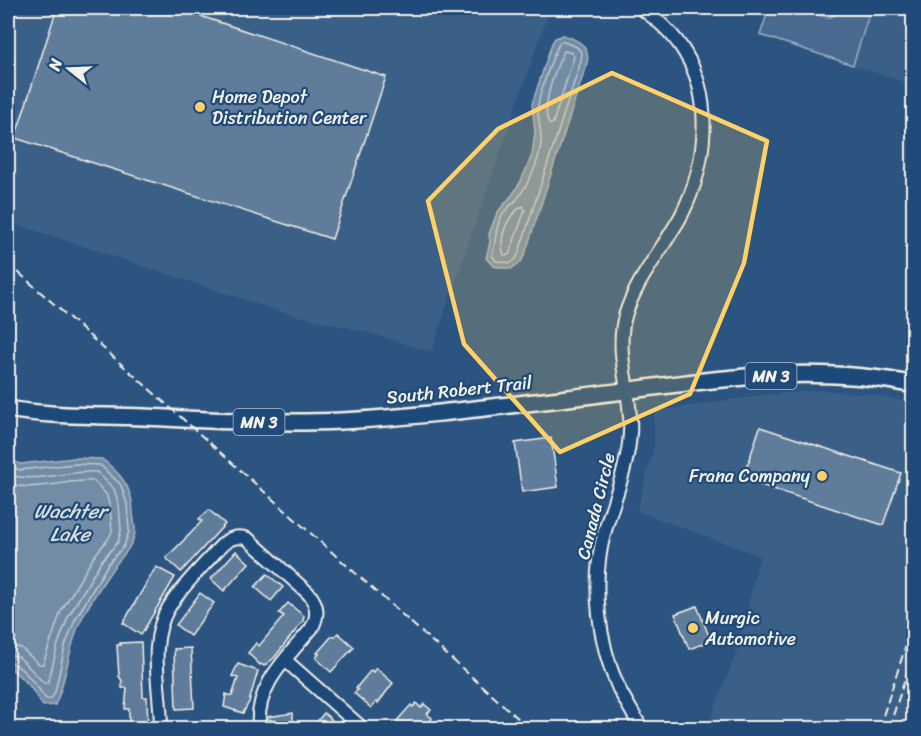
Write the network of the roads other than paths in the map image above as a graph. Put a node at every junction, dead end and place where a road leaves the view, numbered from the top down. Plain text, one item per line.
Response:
1 (641, 8) edge
2 (914, 385) edge
3 (628, 391) junction
4 (8, 409) edge
5 (285, 660) junction
6 (161, 729) edge
7 (259, 729) edge
8 (362, 729) edge
9 (641, 729) edge

1 - 3 street, Canada Circle
2 - 3 main road, South Robert Trail / MN 3
3 - 4 main road, South Robert Trail / MN 3
3 - 9 street, Canada Circle
5 - 6 street
5 - 7 street
5 - 8 street

